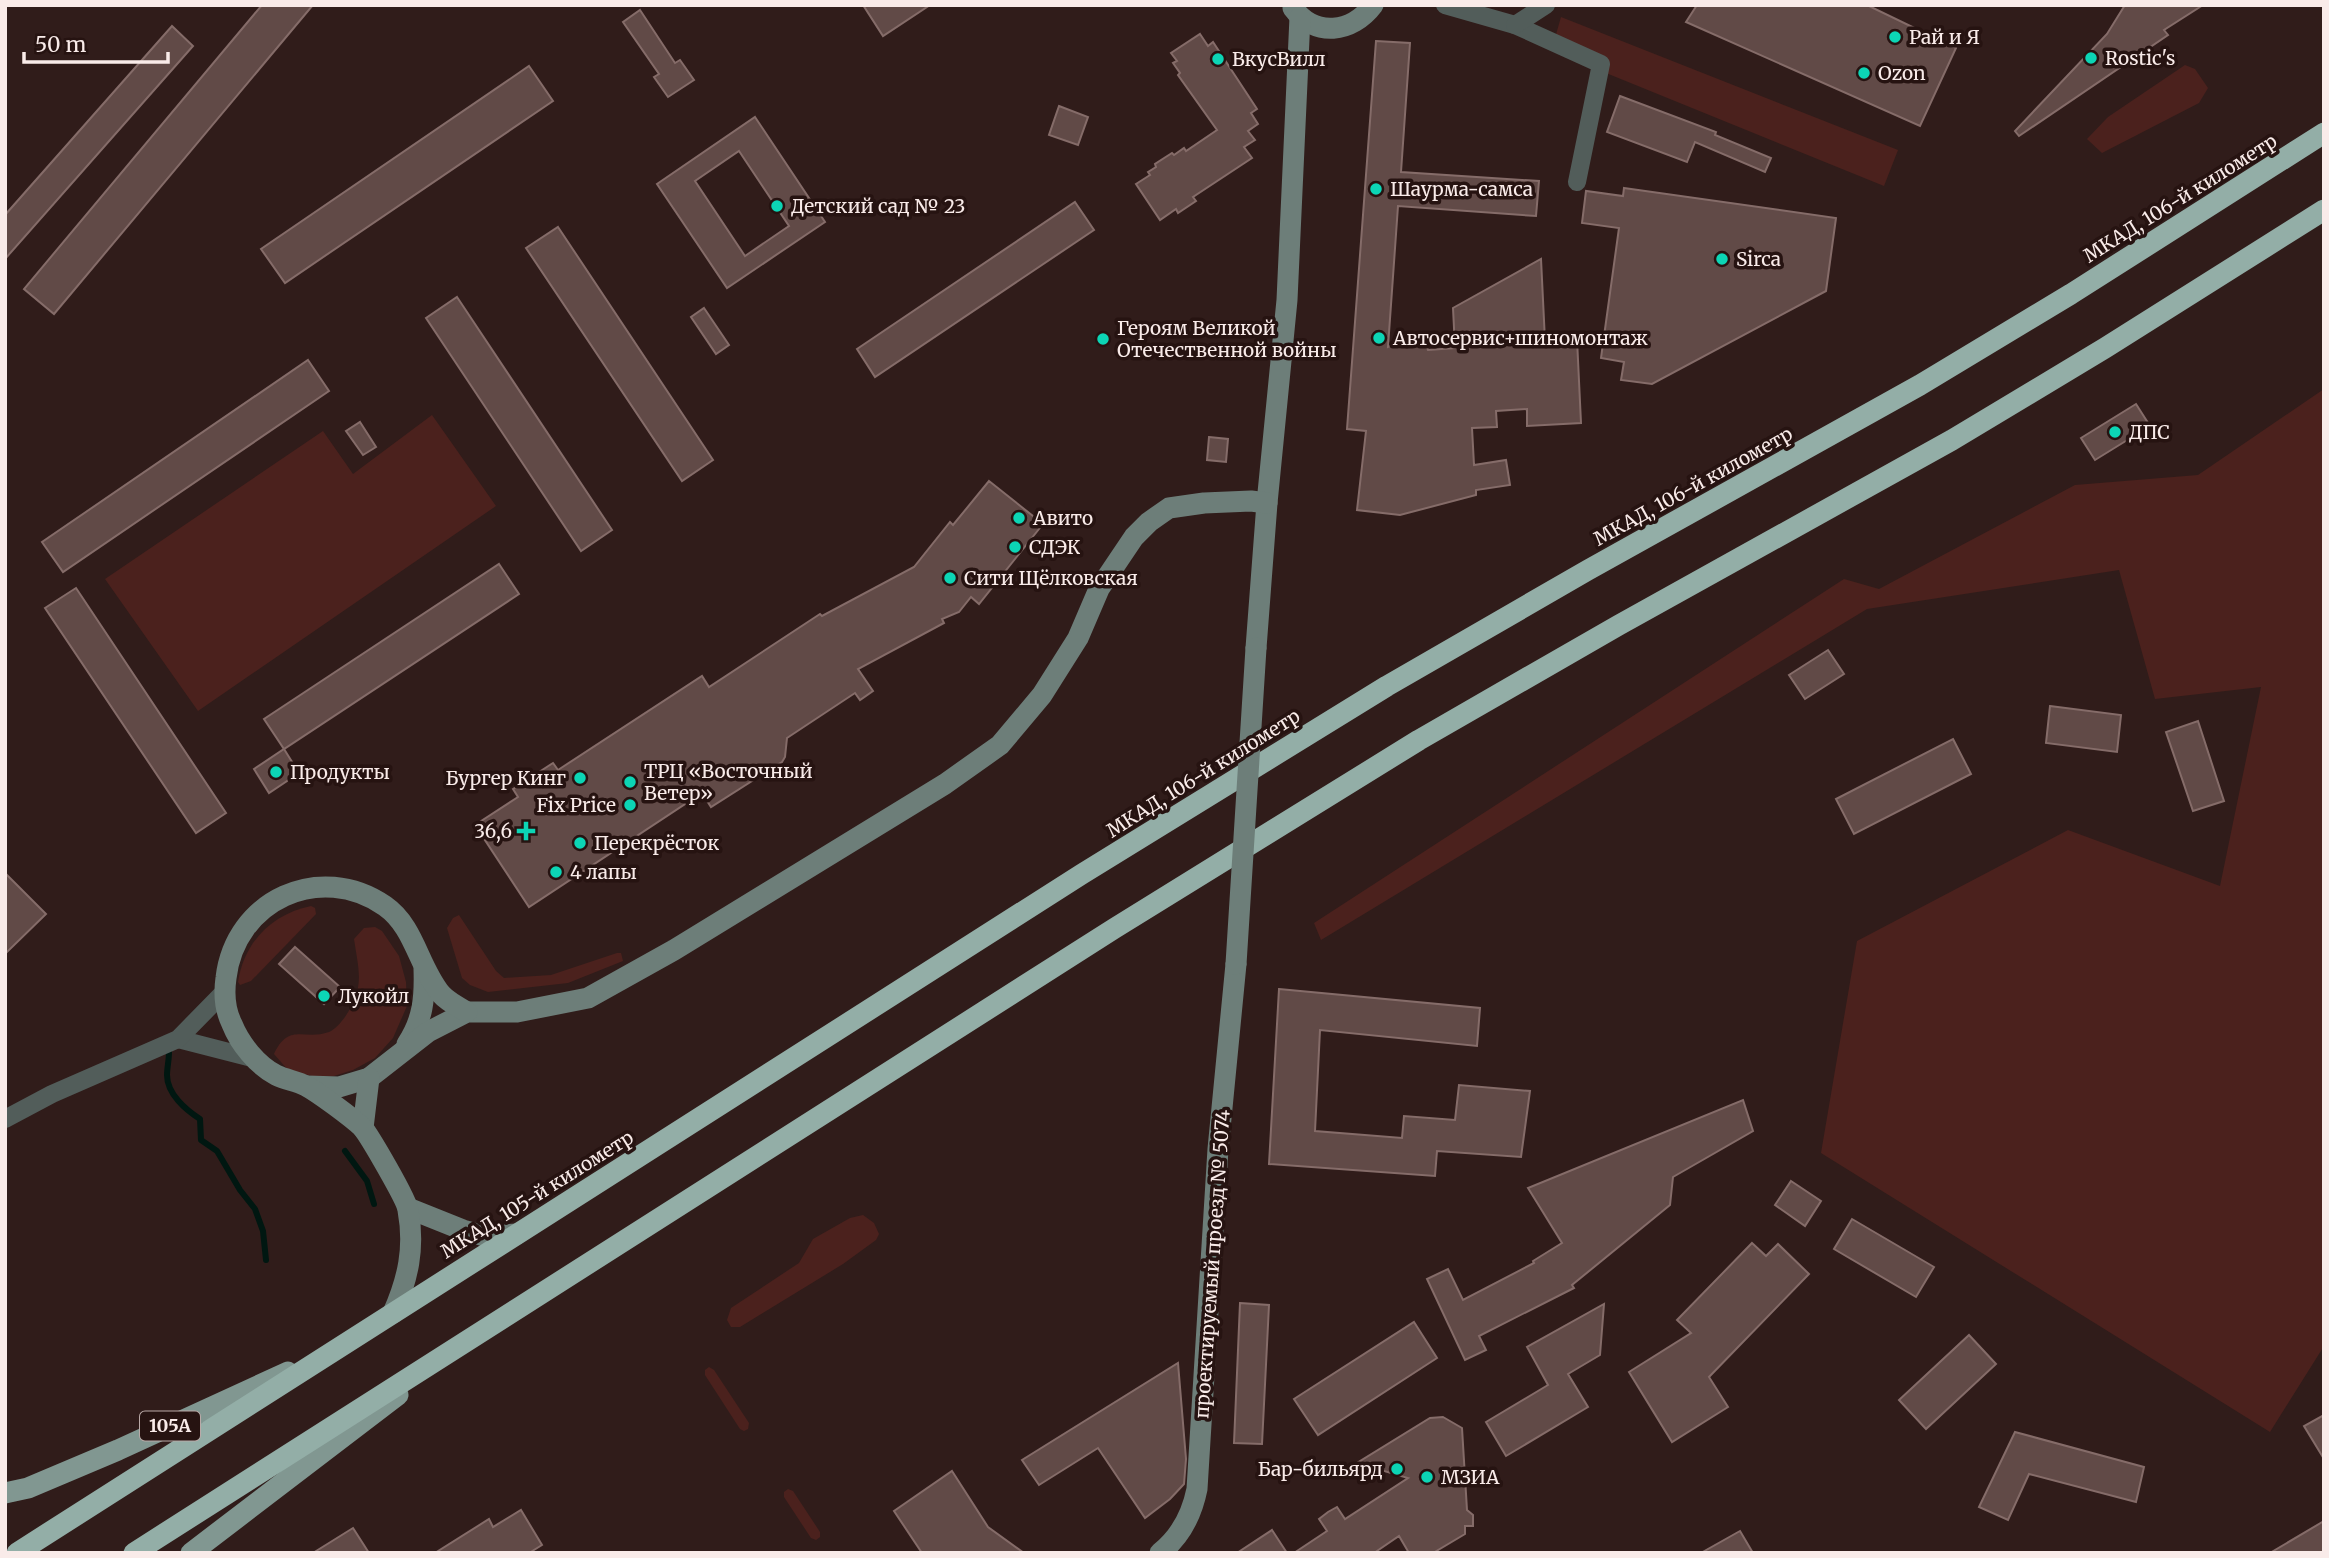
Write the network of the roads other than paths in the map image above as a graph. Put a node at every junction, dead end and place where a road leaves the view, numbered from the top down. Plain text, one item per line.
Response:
1 (1373, 5) edge
2 (1445, 5) edge
3 (1546, 5) edge
4 (1295, 11) edge
5 (1515, 26) junction
6 (2324, 134) edge
7 (1577, 182) dead end
8 (2324, 210) edge
9 (1267, 503) junction
10 (1082, 874) joint
11 (424, 970) junction
12 (224, 992) junction
13 (467, 1012) junction
14 (178, 1040) junction
15 (399, 1056) junction
16 (256, 1059) junction
17 (369, 1078) junction
18 (307, 1086) junction
19 (5, 1119) edge
20 (363, 1128) junction
21 (408, 1208) junction
22 (517, 1234) junction
23 (393, 1313) junction
24 (476, 1335) junction
25 (331, 1352) junction
26 (5, 1493) edge
27 (17, 1553) edge
28 (134, 1553) edge
29 (191, 1553) edge
30 (1160, 1553) edge

1 - 4 street
2 - 5 street
3 - 5 street
4 - 9 street, проектируемый проезд № 5074
5 - 7 street
6 - 10 highway, МКАД, 106-й километр
8 - 24 highway
9 - 13 street
9 - 30 street, проектируемый проезд № 5074, bridge
10 - 22 highway, МКАД, 105-й километр
11 - 12 street
11 - 13 street
11 - 15 street
12 - 14 street
12 - 16 street
13 - 15 street
14 - 16 street
14 - 19 street
15 - 17 street
16 - 18 street
17 - 18 street
17 - 20 street
18 - 20 street
20 - 21 street
21 - 22 street
21 - 23 street
22 - 23 highway, МКАД, 105-й километр
23 - 25 highway, МКАД, 105-й километр
24 - 28 highway
24 - 29 main road
25 - 26 main road, 105A
25 - 27 highway, МКАД, 105-й километр

